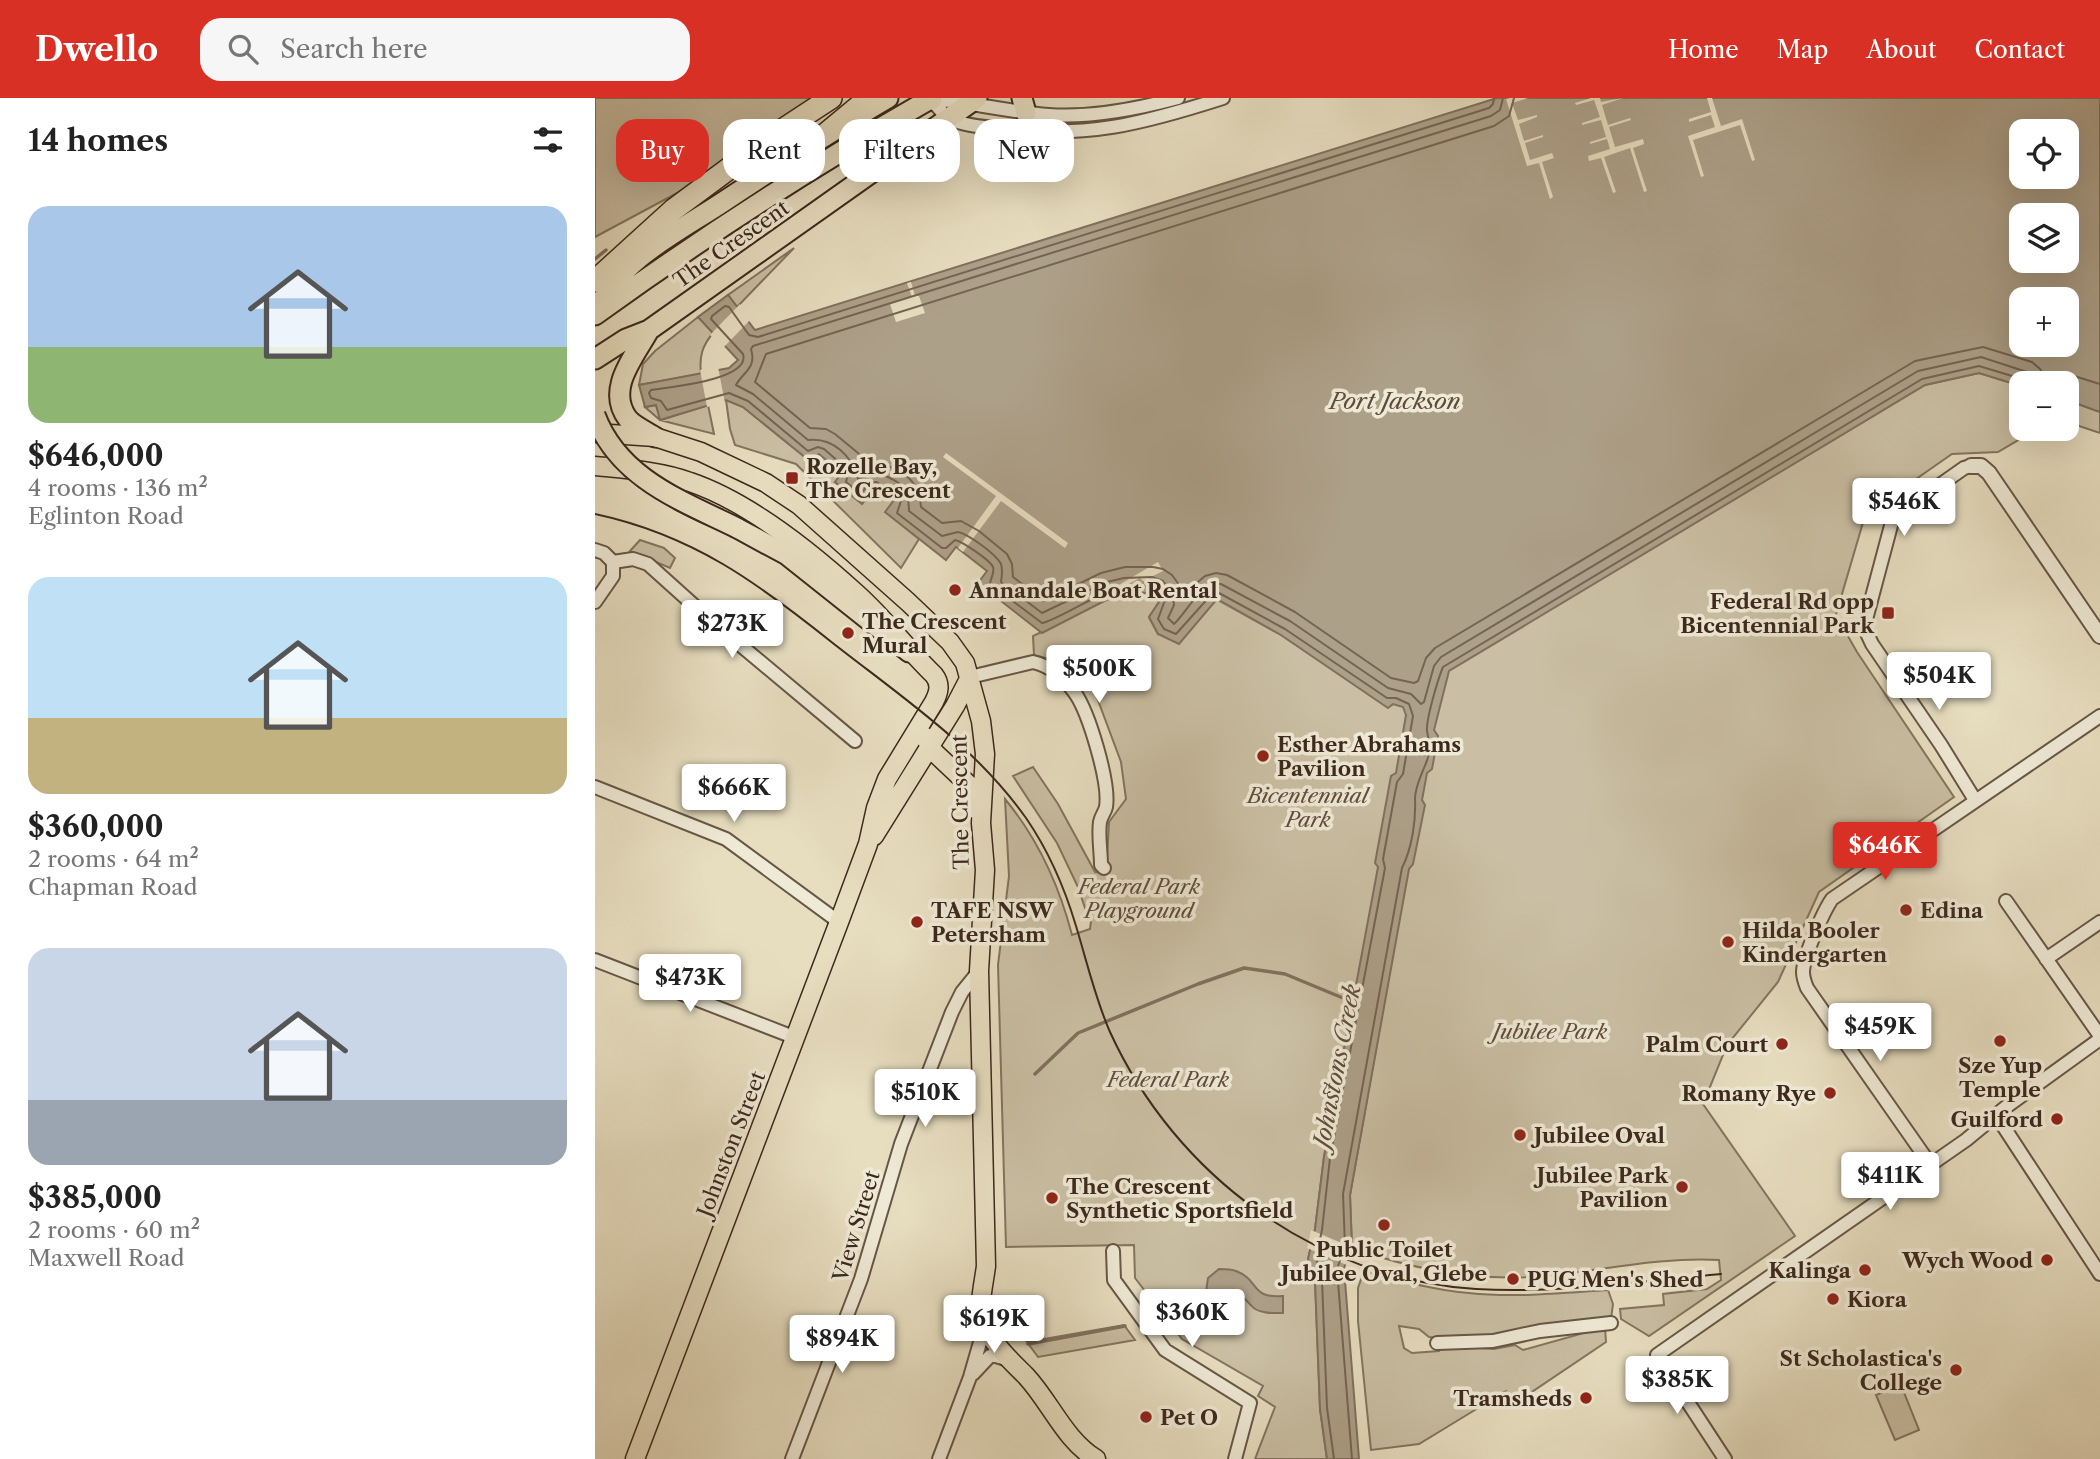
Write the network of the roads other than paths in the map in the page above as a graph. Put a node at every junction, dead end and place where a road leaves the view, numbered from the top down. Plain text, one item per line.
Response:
1 (831, 98) edge
2 (869, 98) edge
3 (888, 98) edge
4 (931, 98) edge
5 (1178, 98) edge
6 (1223, 98) edge
7 (973, 100) edge
8 (1024, 106) edge
9 (949, 118) junction
10 (825, 134) edge
11 (825, 135) edge
12 (753, 182) edge
13 (595, 281) edge
14 (595, 314) edge
15 (649, 330) junction
16 (595, 359) edge
17 (595, 415) edge
18 (595, 433) edge
19 (655, 437) junction
20 (595, 466) edge
21 (1971, 466) joint
22 (595, 550) edge
23 (613, 562) junction
24 (595, 602) edge
25 (2100, 636) edge
26 (909, 652) junction
27 (969, 677) junction
28 (2100, 716) edge
29 (921, 723) junction
30 (856, 741) dead end
31 (929, 746) junction
32 (595, 787) edge
33 (1975, 800) junction
34 (981, 823) junction
35 (868, 844) junction
36 (1104, 869) dead end
37 (2007, 901) dead end
38 (839, 922) junction
39 (2100, 922) edge
40 (2046, 959) junction
41 (595, 960) edge
42 (979, 971) junction
43 (2100, 1037) edge
44 (796, 1038) junction
45 (1996, 1115) junction
46 (1930, 1164) junction
47 (1113, 1251) dead end
48 (986, 1266) junction
49 (2100, 1274) edge
50 (1611, 1323) dead end
51 (985, 1325) junction
52 (1437, 1343) dead end
53 (1010, 1361) junction
54 (1026, 1376) junction
55 (970, 1377) junction
56 (1240, 1444) junction
57 (635, 1459) edge
58 (792, 1459) edge
59 (939, 1459) edge
60 (1095, 1459) edge
61 (1229, 1459) edge
62 (1235, 1459) edge
63 (1725, 1459) edge

1 - 13 highway
2 - 10 highway
3 - 11 highway
4 - 7 street
4 - 9 street
4 - 14 highway, The Crescent
5 - 8 street
6 - 9 street
7 - 8 street
7 - 9 highway, The Crescent
9 - 15 highway, The Crescent
12 - 14 highway
15 - 16 highway
15 - 19 highway
17 - 26 highway, bridge
18 - 19 main road, The Crescent
19 - 27 main road, The Crescent
20 - 26 main road
21 - 25 street
21 - 33 street
22 - 23 street
23 - 24 street
23 - 30 street
26 - 29 main road, Johnston Street
27 - 29 main road
27 - 31 main road, Johnston Street
27 - 34 main road, The Crescent
27 - 36 street
28 - 33 street
29 - 31 main road
29 - 35 main road, Johnston Street
31 - 34 main road
31 - 35 main road, Johnston Street
32 - 38 street
33 - 46 street
34 - 42 main road, The Crescent
35 - 38 main road, Johnston Street
37 - 40 street
38 - 44 main road, Johnston Street
39 - 40 street
40 - 43 street
41 - 44 street
42 - 48 main road, The Crescent
42 - 58 street, View Street
43 - 45 street
44 - 57 main road, Johnston Street
45 - 46 street
45 - 49 street
46 - 63 street
47 - 56 street
48 - 51 main road, The Crescent
48 - 54 main road, The Crescent
50 - 52 street
51 - 53 main road, The Crescent
51 - 55 street
53 - 54 main road, The Crescent
53 - 55 street
54 - 60 main road, The Crescent
55 - 59 street
56 - 61 street
56 - 62 street

